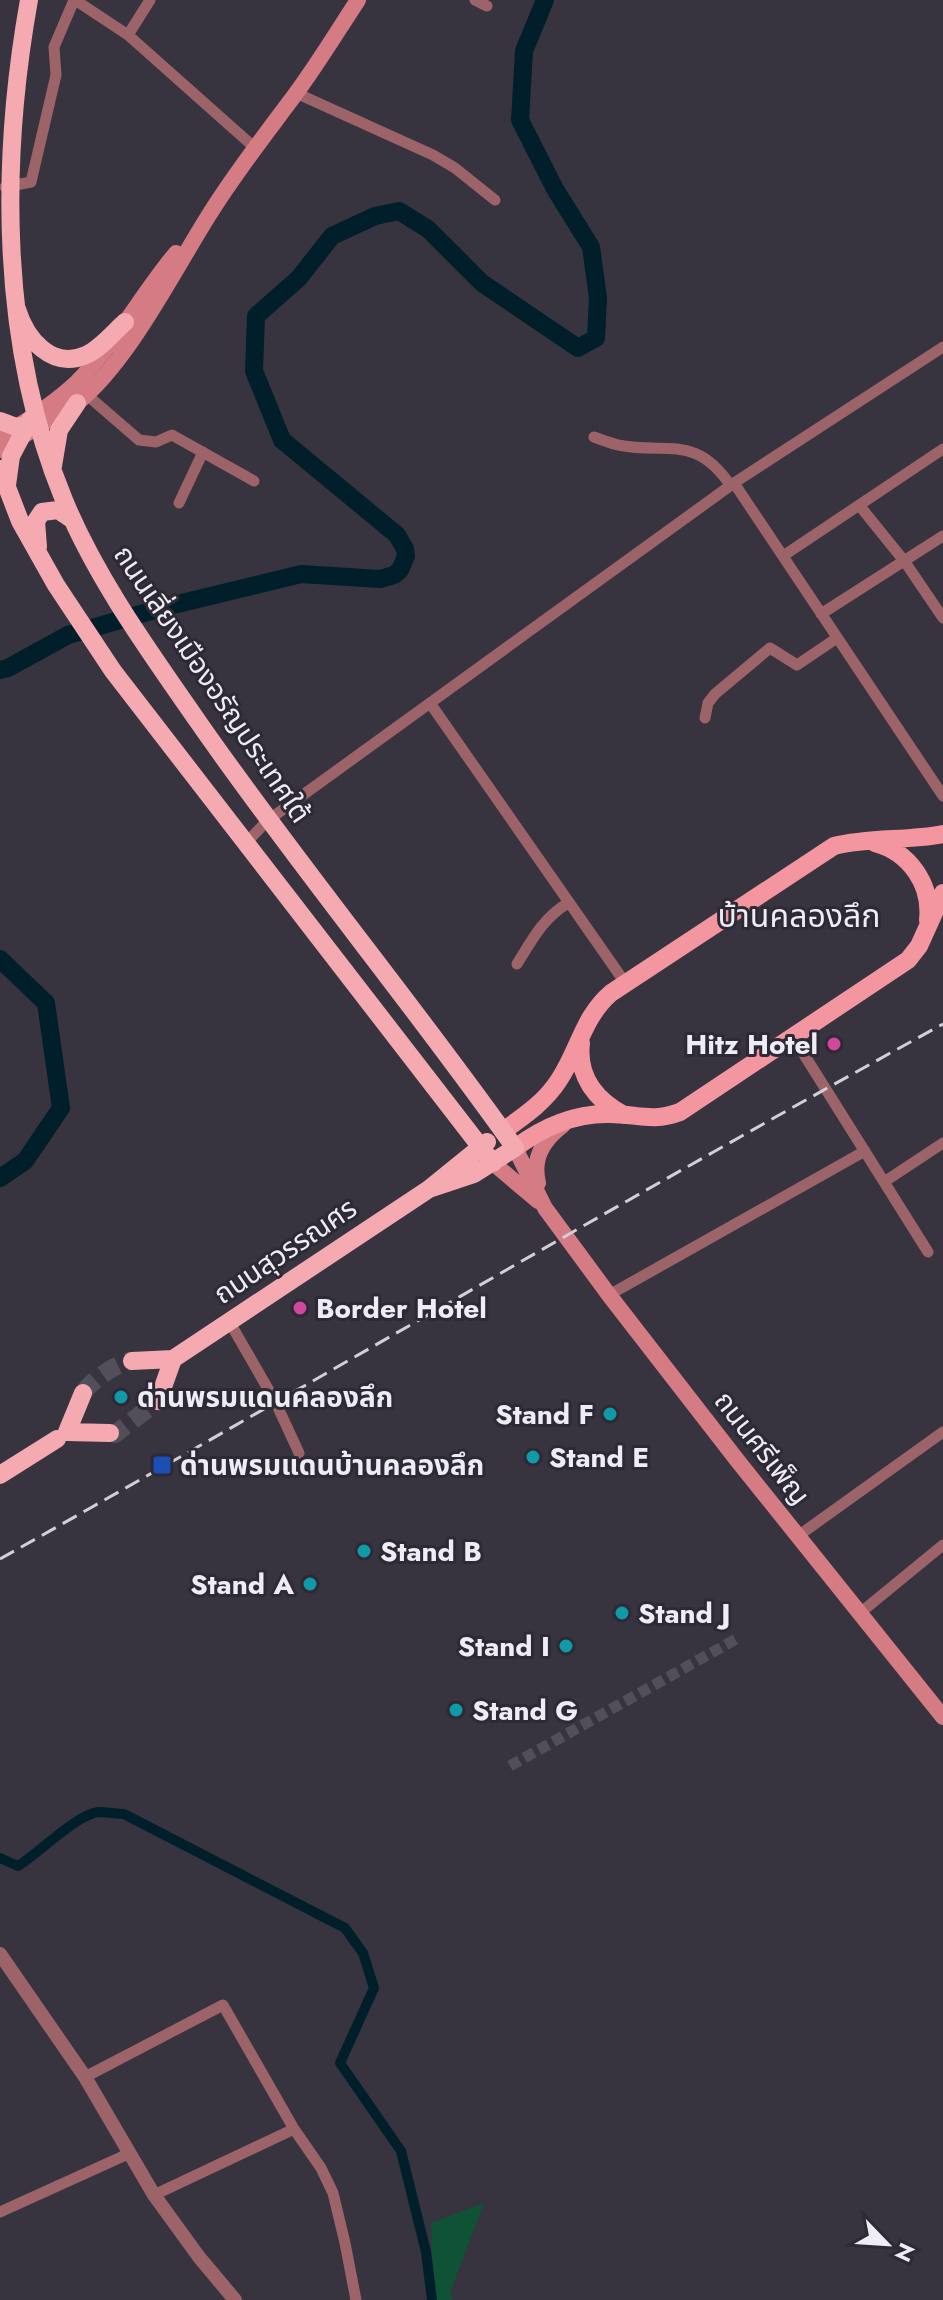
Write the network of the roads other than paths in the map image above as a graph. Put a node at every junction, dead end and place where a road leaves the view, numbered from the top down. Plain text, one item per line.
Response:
1 (29, 0) edge
2 (74, 0) edge
3 (150, 0) edge
4 (358, 0) edge
5 (475, 0) edge
6 (487, 6) dead end
7 (128, 35) junction
8 (296, 93) junction
9 (255, 148) junction
10 (2, 192) edge
11 (495, 200) dead end
12 (210, 212) junction
13 (9, 284) junction
14 (125, 322) junction
15 (943, 347) edge
16 (82, 399) junction
17 (18, 432) edge
18 (594, 437) dead end
19 (943, 449) edge
20 (203, 452) junction
21 (50, 463) junction
22 (0, 469) edge
23 (254, 481) dead end
24 (732, 484) junction
25 (4, 493) edge
26 (179, 503) dead end
27 (859, 505) junction
28 (73, 520) junction
29 (943, 536) edge
30 (39, 553) junction
31 (783, 556) junction
32 (905, 562) junction
33 (821, 614) junction
34 (943, 618) edge
35 (837, 638) junction
36 (430, 703) junction
37 (705, 718) dead end
38 (943, 796) edge
39 (267, 821) junction
40 (943, 834) edge
41 (860, 841) junction
42 (246, 843) junction
43 (943, 893) edge
44 (568, 903) junction
45 (927, 927) junction
46 (517, 964) dead end
47 (626, 984) junction
48 (582, 1033) junction
49 (793, 1037) junction
50 (626, 1116) junction
51 (574, 1118) junction
52 (503, 1131) junction
53 (943, 1143) edge
54 (480, 1147) junction
55 (515, 1148) junction
56 (865, 1151) junction
57 (493, 1163) junction
58 (884, 1182) junction
59 (429, 1189) junction
60 (545, 1208) junction
61 (928, 1252) dead end
62 (609, 1295) junction
63 (229, 1321) junction
64 (173, 1359) junction
65 (132, 1361) tunnel mouth
66 (83, 1393) tunnel mouth
67 (158, 1401) tunnel mouth
68 (943, 1432) edge
69 (110, 1433) tunnel mouth
70 (57, 1439) dead end
71 (299, 1453) dead end
72 (0, 1475) edge
73 (798, 1536) junction
74 (943, 1545) edge
75 (860, 1613) junction
76 (943, 1717) edge
77 (0, 1954) edge
78 (85, 2077) junction
79 (294, 2129) junction
80 (128, 2154) junction
81 (154, 2195) junction
82 (0, 2212) edge
83 (235, 2300) edge
84 (356, 2300) edge

1 - 10 highway, ถนนเลี่ยงเมืองอรัญประเทศใต้
2 - 7 street
2 - 10 street
3 - 7 street
4 - 8 main road
5 - 6 street
7 - 9 street
8 - 9 main road
8 - 11 street
9 - 12 main road
10 - 13 highway, ถนนเลี่ยงเมืองอรัญประเทศใต้
12 - 14 main road
12 - 16 main road
13 - 14 highway
13 - 17 highway, ถนนเลี่ยงเมืองอรัญประเทศใต้
14 - 17 main road
15 - 24 street
16 - 17 main road
16 - 20 street
16 - 21 highway
17 - 21 highway, ถนนเลี่ยงเมืองอรัญประเทศใต้
17 - 25 highway
18 - 24 street
19 - 27 street
20 - 23 street
20 - 26 street
21 - 28 highway, ถนนเลี่ยงเมืองอรัญประเทศใต้
22 - 25 highway
24 - 31 street
24 - 36 street
25 - 30 highway
27 - 31 street
27 - 32 street
28 - 30 highway
28 - 39 highway, ถนนเลี่ยงเมืองอรัญประเทศใต้
29 - 32 street
30 - 42 highway
31 - 33 street
32 - 33 street
32 - 34 street
33 - 35 street
35 - 37 street
35 - 38 street
36 - 39 street
36 - 44 street
39 - 42 street
39 - 52 highway, ถนนเลี่ยงเมืองอรัญประเทศใต้
40 - 41 main road, ถนนสุวรรณศร
41 - 45 main road
41 - 47 main road, ถนนสุวรรณศร
42 - 54 highway
43 - 45 main road, ถนนสุวรรณศร
44 - 46 street
44 - 47 street
45 - 49 main road, ถนนสุวรรณศร
47 - 48 main road, ถนนสุวรรณศร
48 - 50 main road
48 - 52 main road, ถนนสุวรรณศร
49 - 50 main road, ถนนสุวรรณศร
49 - 56 street
50 - 51 main road, ถนนสุวรรณศร
51 - 55 main road, ถนนสุวรรณศร
51 - 60 main road
52 - 54 highway, ถนนสุวรรณศร
52 - 55 highway, ถนนเลี่ยงเมืองอรัญประเทศใต้
53 - 58 street
54 - 57 highway
54 - 59 highway, ถนนสุวรรณศร
55 - 57 highway, ถนนสุวรรณศร
55 - 60 main road, ถนนศรีเพ็ญ
56 - 58 street
56 - 62 street
57 - 59 highway, ถนนสุวรรณศร
57 - 60 main road, ถนนศรีเพ็ญ
58 - 61 street
59 - 63 highway, ถนนสุวรรณศร
60 - 62 main road, ถนนศรีเพ็ญ
62 - 73 main road, ถนนศรีเพ็ญ
63 - 64 highway, ถนนสุวรรณศร
63 - 71 street
64 - 65 highway
64 - 67 highway
66 - 69 highway
68 - 73 street
70 - 72 highway
73 - 75 main road, ถนนศรีเพ็ญ
74 - 75 street
75 - 76 main road, ถนนศรีเพ็ญ
77 - 78 street
78 - 79 street
78 - 80 street
79 - 81 street
79 - 84 street
80 - 81 street
80 - 82 street
81 - 83 street

